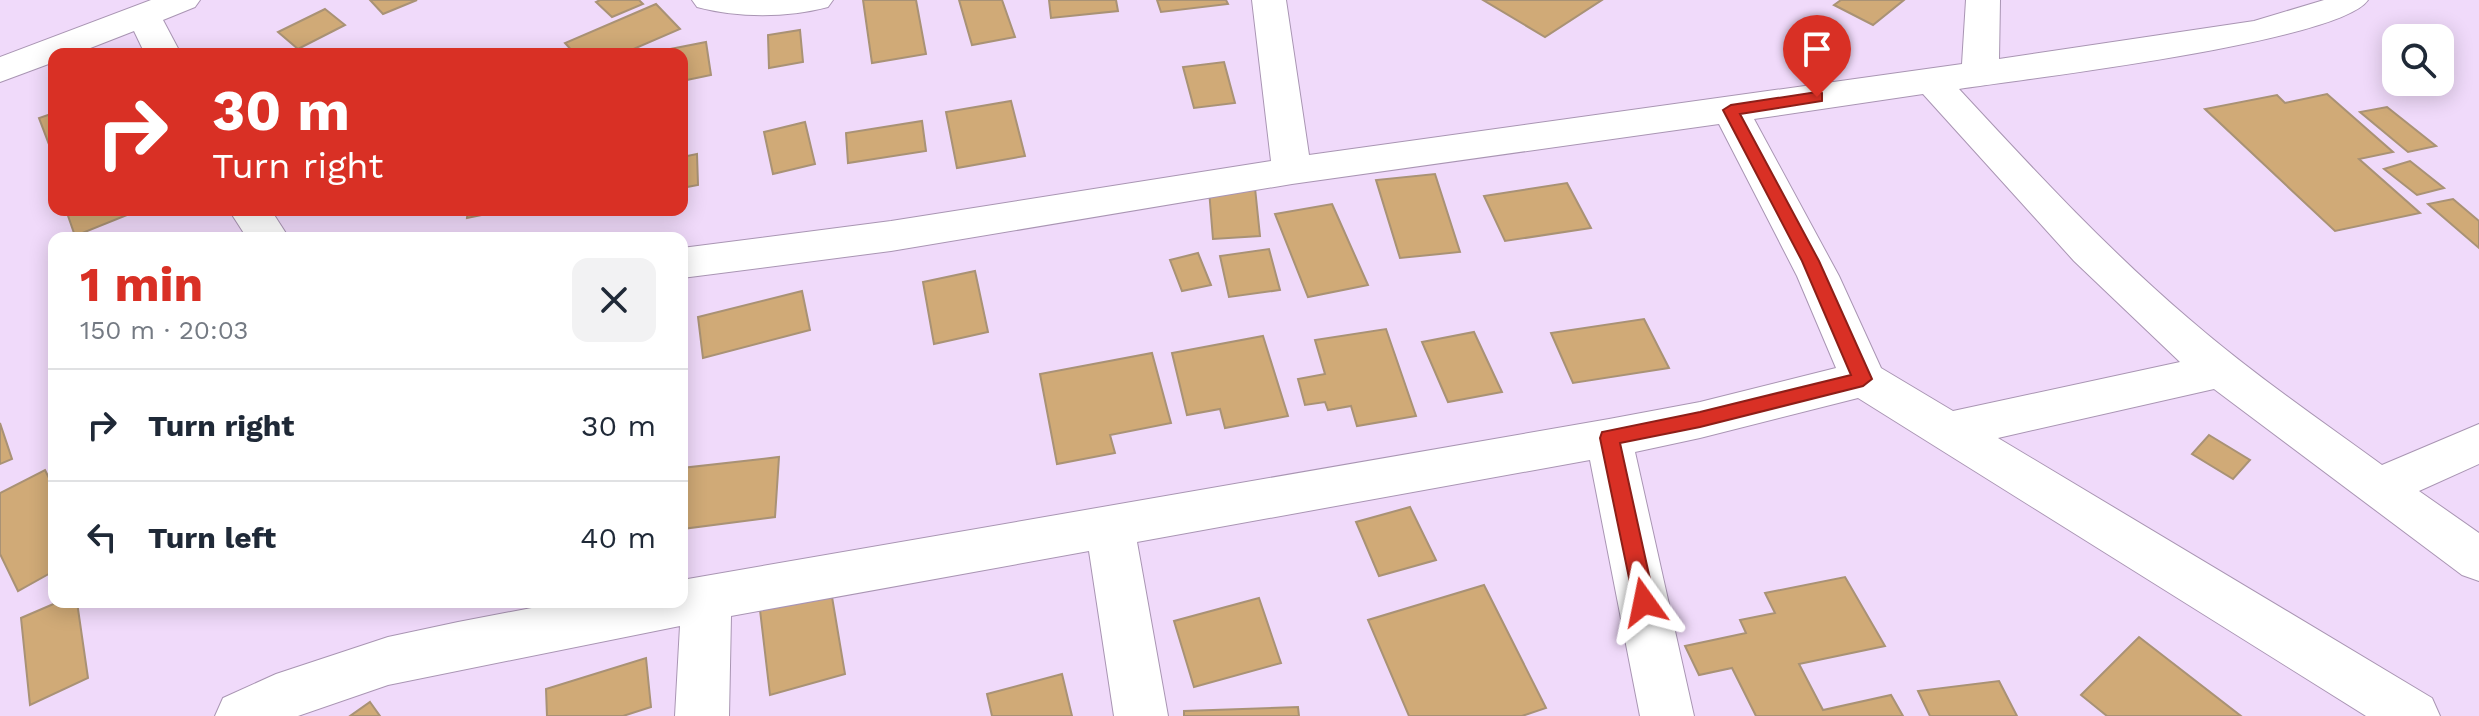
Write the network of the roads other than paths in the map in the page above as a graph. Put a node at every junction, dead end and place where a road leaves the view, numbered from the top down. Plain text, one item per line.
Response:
1 (183, 0) edge
2 (709, 0) edge
3 (816, 0) edge
4 (1269, 0) edge
5 (1983, 0) edge
6 (2351, 0) edge
7 (143, 15) junction
8 (57, 48) edge
9 (160, 48) edge
10 (48, 52) edge
11 (0, 70) edge
12 (1980, 73) junction
13 (1931, 80) junction
14 (1731, 110) junction
15 (1292, 171) junction
16 (688, 262) edge
17 (2223, 370) junction
18 (1863, 379) junction
19 (1946, 431) junction
20 (1609, 438) junction
21 (2479, 443) edge
22 (2378, 488) junction
23 (1110, 527) junction
24 (2479, 560) edge
25 (706, 598) junction
26 (688, 602) edge
27 (656, 608) edge
28 (242, 716) edge
29 (702, 716) edge
30 (1141, 716) edge
31 (1667, 716) edge
32 (2413, 716) edge

1 - 7 street
2 - 3 street
4 - 15 street
5 - 12 street
6 - 12 street
7 - 8 street
7 - 9 street
10 - 11 street
12 - 13 street
13 - 14 street
13 - 17 street
14 - 15 street
14 - 18 street
15 - 16 street
17 - 19 street
17 - 22 street
18 - 19 street
18 - 20 street
19 - 32 street
20 - 23 street
20 - 31 street
21 - 22 street
22 - 24 street
23 - 25 street
23 - 30 street
25 - 26 street
25 - 29 street
27 - 28 street

